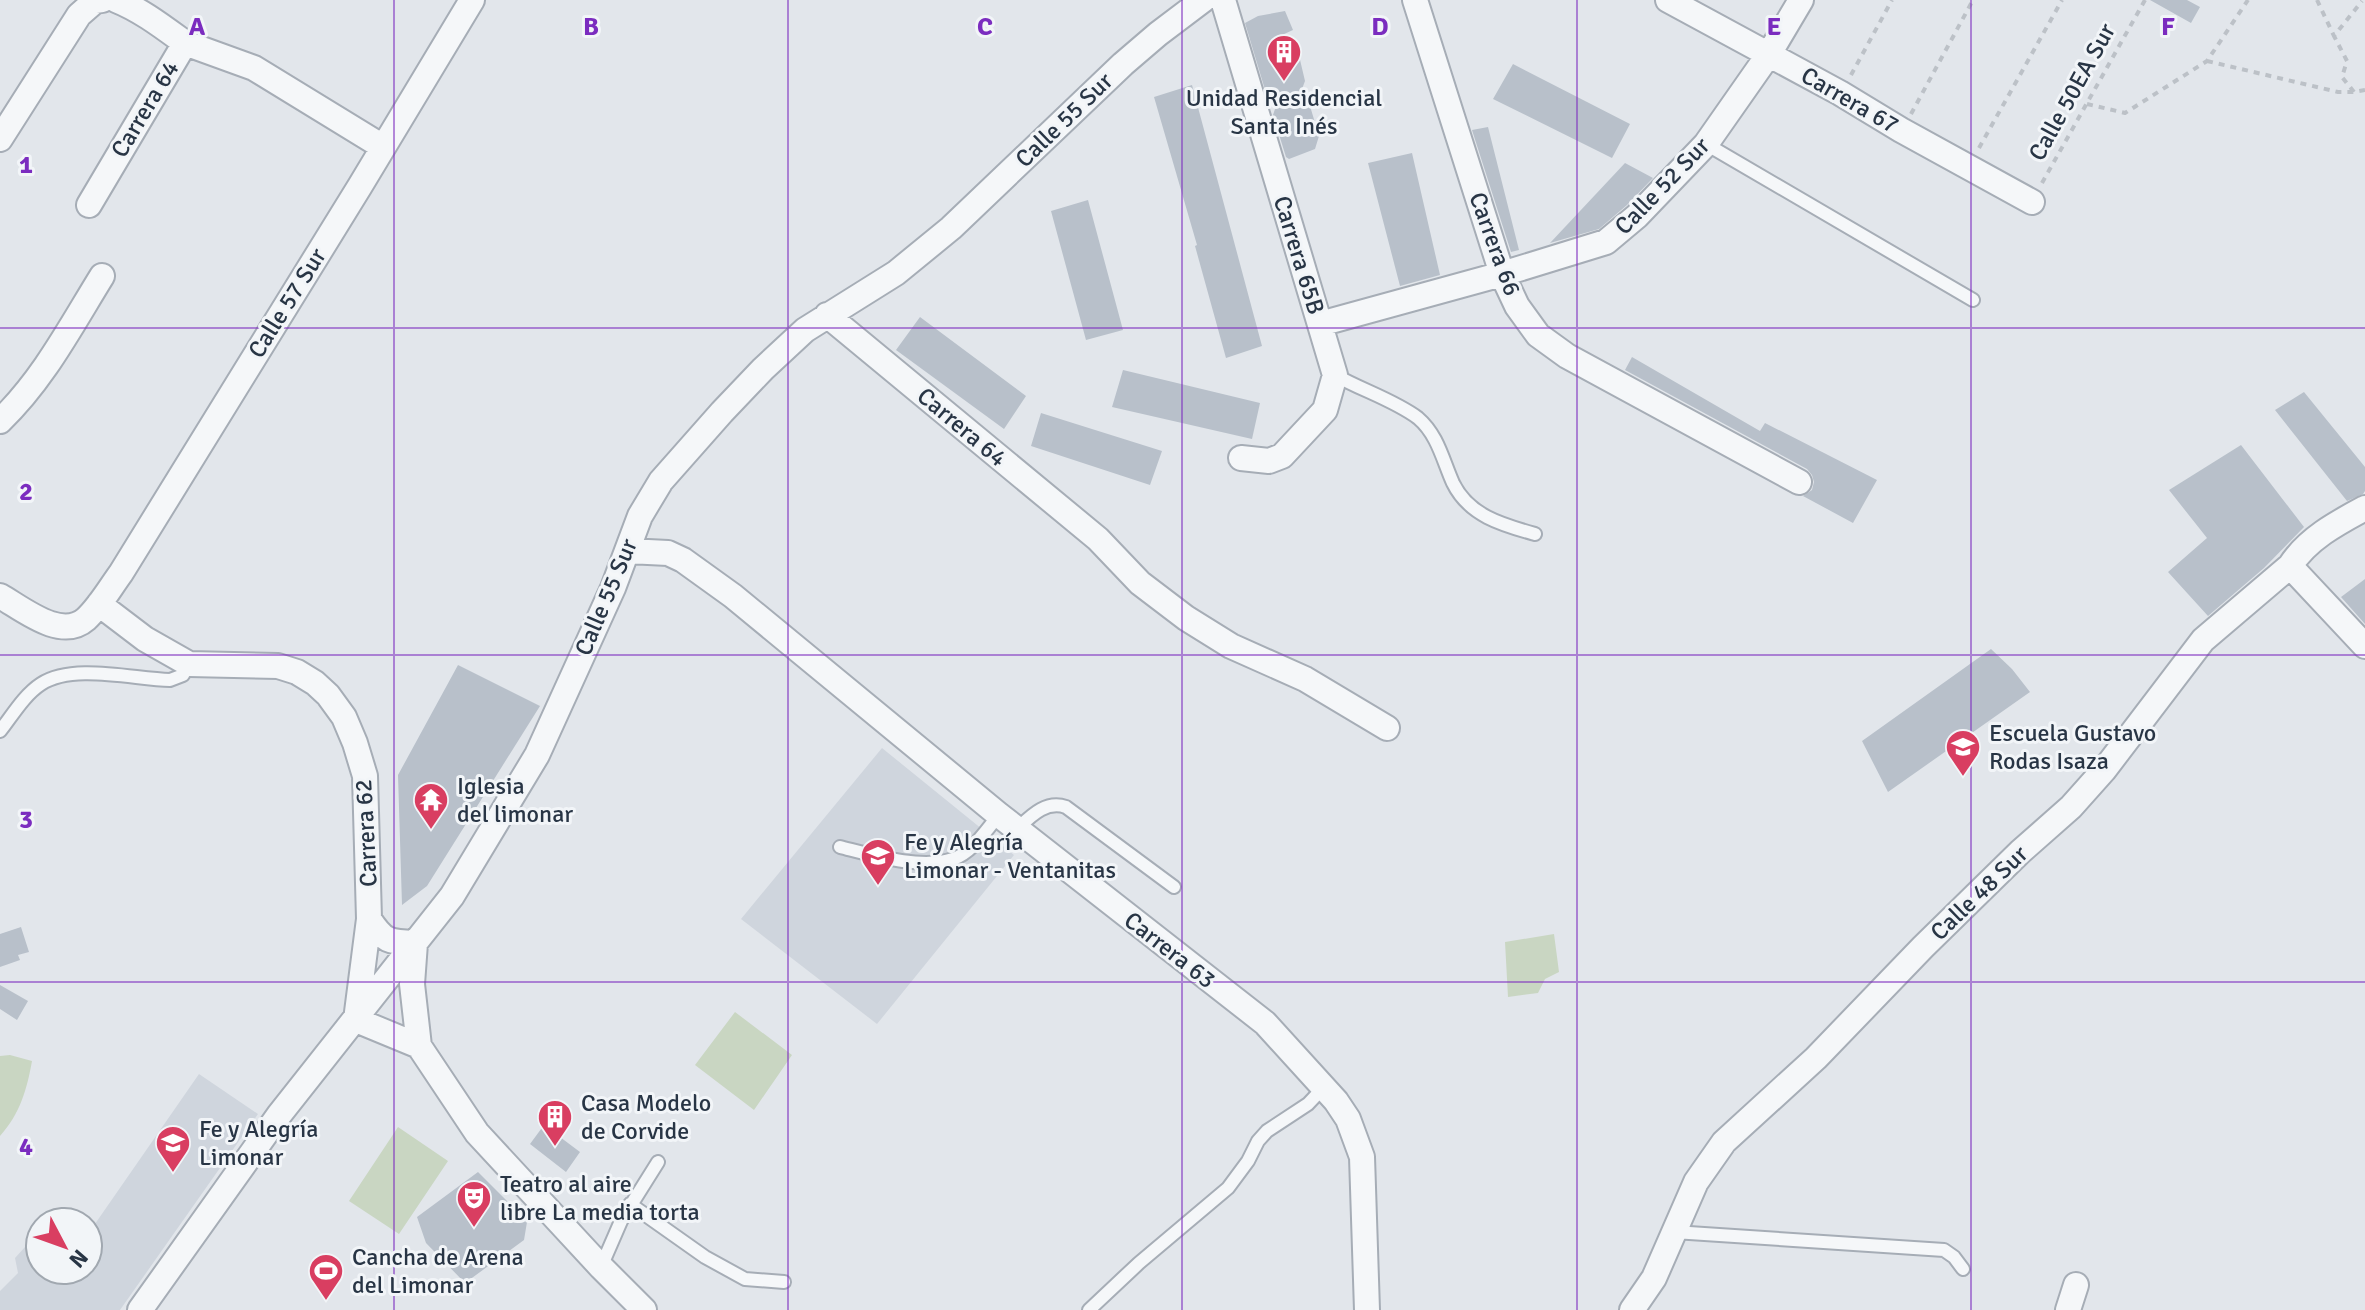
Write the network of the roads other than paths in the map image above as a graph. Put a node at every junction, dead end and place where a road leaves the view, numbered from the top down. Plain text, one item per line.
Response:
1 (102, 0) edge
2 (116, 0) edge
3 (472, 0) edge
4 (1203, 0) edge
5 (1223, 0) edge
6 (1415, 0) edge
7 (1668, 0) edge
8 (1801, 0) edge
9 (185, 43) junction
10 (1769, 54) junction
11 (0, 139) edge
12 (1706, 144) junction
13 (383, 147) junction
14 (2032, 202) road end
15 (89, 205) dead end
16 (1502, 274) junction
17 (102, 276) dead end
18 (1973, 300) dead end
19 (827, 315) junction
20 (1320, 324) junction
21 (1335, 375) junction
22 (0, 421) edge
23 (1241, 458) dead end
24 (1799, 482) dead end
25 (2365, 508) edge
26 (1535, 534) dead end
27 (628, 551) junction
28 (2290, 566) junction
29 (0, 596) edge
30 (99, 604) junction
31 (2365, 646) edge
32 (189, 664) junction
33 (1387, 728) dead end
34 (0, 731) edge
35 (1008, 822) junction
36 (840, 847) dead end
37 (1174, 887) dead end
38 (369, 919) junction
39 (415, 943) junction
40 (356, 1020) junction
41 (419, 1046) junction
42 (1324, 1087) junction
43 (658, 1162) dead end
44 (630, 1204) junction
45 (1674, 1232) junction
46 (601, 1267) junction
47 (1963, 1269) dead end
48 (784, 1282) dead end
49 (2076, 1285) dead end
50 (140, 1310) edge
51 (644, 1310) edge
52 (1089, 1310) edge
53 (1367, 1310) edge
54 (1632, 1310) edge
55 (2068, 1310) edge

1 - 11 street
2 - 9 street
3 - 13 street, Calle 57 Sur
4 - 19 street, Calle 55 Sur
5 - 20 street, Carrera 65B
6 - 16 street, Carrera 66
7 - 10 street, Carrera 67
8 - 10 street, Calle 52 Sur
9 - 13 street, Carrera 64
9 - 15 street, Carrera 64
10 - 12 street, Calle 52 Sur
10 - 14 street, Carrera 67
12 - 16 street, Calle 52 Sur
12 - 18 lane
13 - 30 street, Calle 57 Sur
16 - 20 street, Calle 52 Sur
16 - 24 street, Carrera 66
17 - 22 street
19 - 27 street, Calle 55 Sur
19 - 33 street, Carrera 64
20 - 21 street, Carrera 65B
21 - 23 street
21 - 26 lane
25 - 28 street, Calle 48 Sur
27 - 35 street, Carrera 63
27 - 39 street, Calle 55 Sur
28 - 31 street
28 - 45 street, Calle 48 Sur
29 - 30 street
30 - 32 street, Carrera 62
32 - 34 lane
32 - 38 street, Carrera 62
35 - 36 lane
35 - 37 lane
35 - 42 street, Carrera 63
38 - 39 street, Carrera 62
38 - 40 street, Carrera 62
39 - 40 street, Calle 55 Sur
39 - 41 street
40 - 41 street
40 - 50 street, Calle 55 Sur
41 - 46 street
42 - 52 lane
42 - 53 street, Carrera 63
43 - 44 lane
44 - 46 lane
44 - 48 lane
45 - 47 lane
45 - 54 street, Calle 48 Sur
46 - 51 street
49 - 55 street

